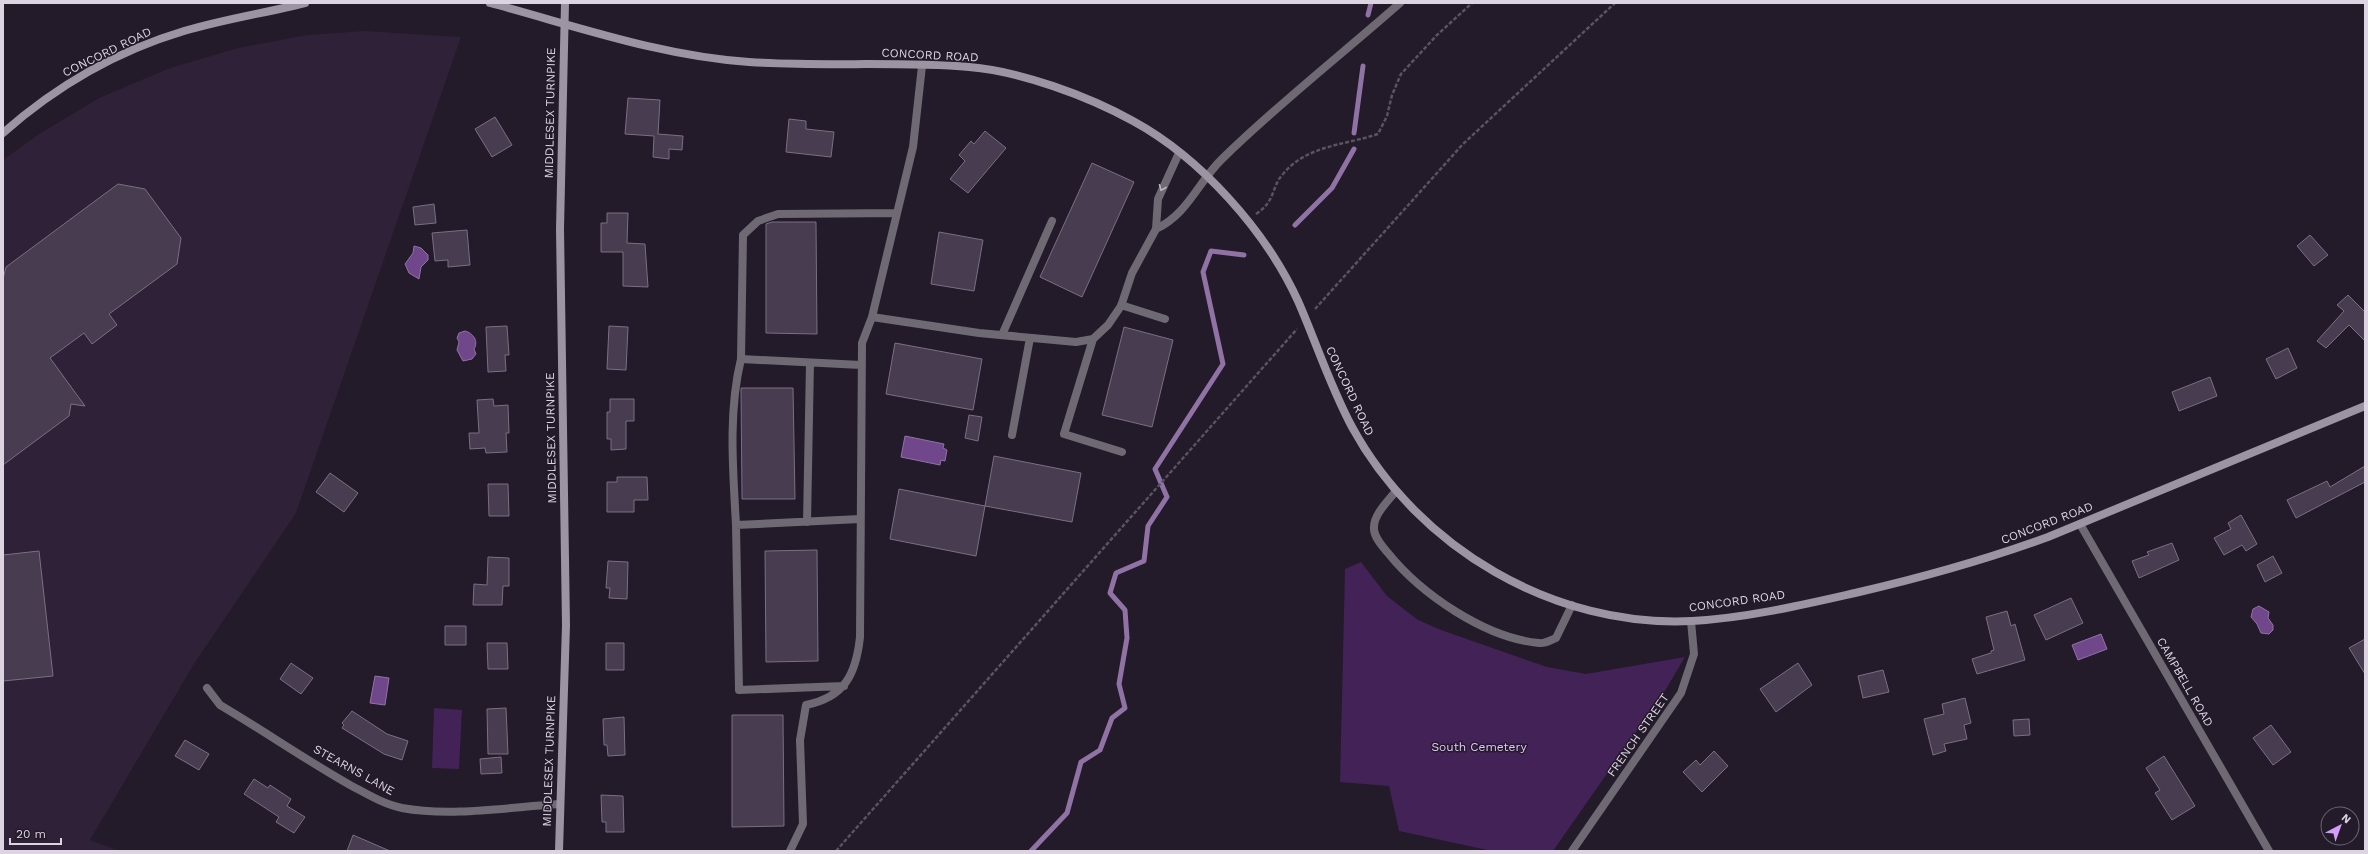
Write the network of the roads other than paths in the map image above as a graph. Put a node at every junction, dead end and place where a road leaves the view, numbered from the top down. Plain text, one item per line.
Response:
1 (305, 3) edge
2 (490, 3) edge
3 (565, 3) edge
4 (1400, 3) edge
5 (563, 24) junction
6 (922, 66) junction
7 (3, 133) edge
8 (1179, 153) junction
9 (1207, 176) junction
10 (897, 213) junction
11 (1052, 221) dead end
12 (1156, 229) junction
13 (1121, 305) junction
14 (872, 317) junction
15 (1165, 320) dead end
16 (1002, 335) junction
17 (1030, 338) junction
18 (1093, 339) junction
19 (741, 359) junction
20 (810, 363) junction
21 (861, 365) junction
22 (2365, 406) edge
23 (1012, 435) dead end
24 (1122, 452) dead end
25 (1396, 491) junction
26 (860, 519) junction
27 (807, 522) junction
28 (2080, 524) junction
29 (736, 525) junction
30 (1572, 605) junction
31 (1691, 621) junction
32 (844, 686) junction
33 (207, 688) dead end
34 (560, 804) junction
35 (559, 851) edge
36 (790, 851) edge
37 (1572, 851) edge
38 (2269, 851) edge

1 - 7 main road, CONCORD ROAD
2 - 5 main road, CONCORD ROAD
3 - 5 main road, MIDDLESEX TURNPIKE
4 - 9 street
5 - 6 main road, CONCORD ROAD
5 - 34 main road, MIDDLESEX TURNPIKE
6 - 8 main road, CONCORD ROAD
6 - 10 street
8 - 9 main road, CONCORD ROAD
8 -> 12 street
9 - 12 street
9 - 25 main road, CONCORD ROAD
10 - 14 street
10 - 19 street
11 - 16 street
12 - 13 street
13 - 15 street
13 - 18 street
14 - 16 street
14 - 21 street
16 - 17 street
17 - 18 street
17 - 23 street
18 - 24 street
19 - 20 street
19 - 29 street
20 - 21 street
20 - 27 street
21 - 26 street
22 - 28 main road, CONCORD ROAD
25 - 30 main road, CONCORD ROAD
25 - 30 street
26 - 27 street
26 - 32 street
27 - 29 street
28 - 31 main road, CONCORD ROAD
28 - 38 street, CAMPBELL ROAD
29 - 32 street
30 - 31 main road, CONCORD ROAD
31 - 37 street, FRENCH STREET
32 - 36 street
33 - 34 street, STEARNS LANE
34 - 35 main road, MIDDLESEX TURNPIKE

